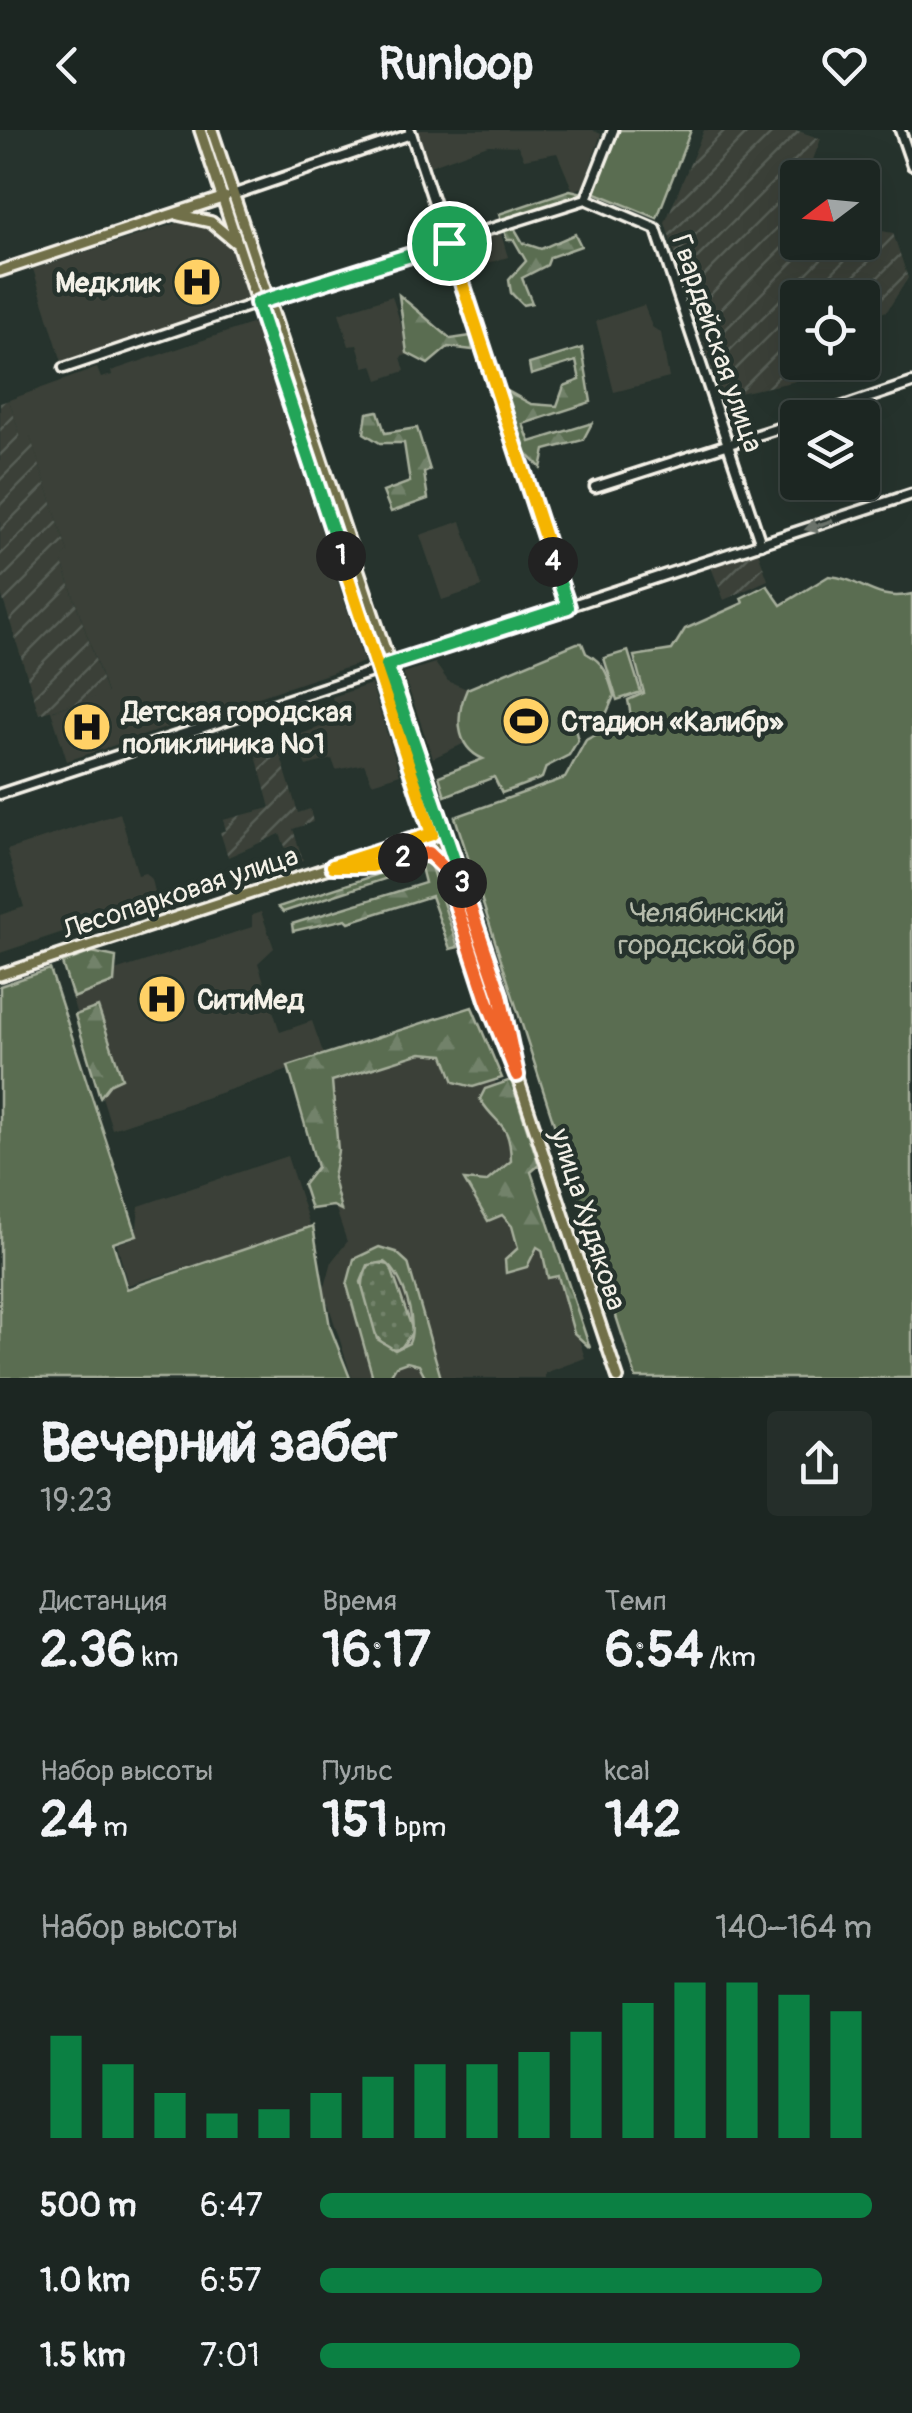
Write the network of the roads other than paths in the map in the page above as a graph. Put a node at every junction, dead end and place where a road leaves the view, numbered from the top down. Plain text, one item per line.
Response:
1 (200, 130) edge
2 (212, 130) edge
3 (613, 130) edge
4 (900, 130) edge
5 (411, 132) edge
6 (911, 158) edge
7 (228, 196) junction
8 (586, 199) junction
9 (172, 215) junction
10 (449, 243) junction
11 (238, 246) junction
12 (0, 271) edge
13 (261, 302) junction
14 (64, 368) dead end
15 (912, 383) edge
16 (862, 400) edge
17 (780, 428) edge
18 (728, 445) junction
19 (595, 486) dead end
20 (912, 494) edge
21 (760, 544) junction
22 (568, 607) junction
23 (383, 668) junction
24 (0, 794) edge
25 (437, 832) junction
26 (333, 866) junction
27 (444, 868) junction
28 (0, 975) edge
29 (517, 1075) junction
30 (618, 1378) edge

1 - 7 main road, улица Худякова
2 - 7 main road, улица Худякова
3 - 8 street
4 - 6 street
5 - 7 street
5 - 10 street
7 - 9 main road
7 - 11 main road, улица Худякова
7 - 13 main road, улица Худякова
8 - 10 street
8 - 18 street, Гвардейская улица
9 - 11 main road
9 - 12 main road
10 - 13 street
10 - 22 street
11 - 13 main road, улица Худякова
13 - 14 street
13 - 23 main road, улица Худякова
15 - 16 street
17 - 18 street
18 - 19 street
18 - 21 street, Гвардейская улица
20 -> 21 street
21 - 22 street
22 - 23 street
23 - 24 street
23 - 25 main road, улица Худякова
25 - 26 main road, Лесопарковая улица
25 - 27 main road, улица Худякова
25 - 29 main road, улица Худякова
26 - 27 main road
26 - 28 main road, Лесопарковая улица
27 - 29 main road, улица Худякова
29 - 30 main road, улица Худякова

